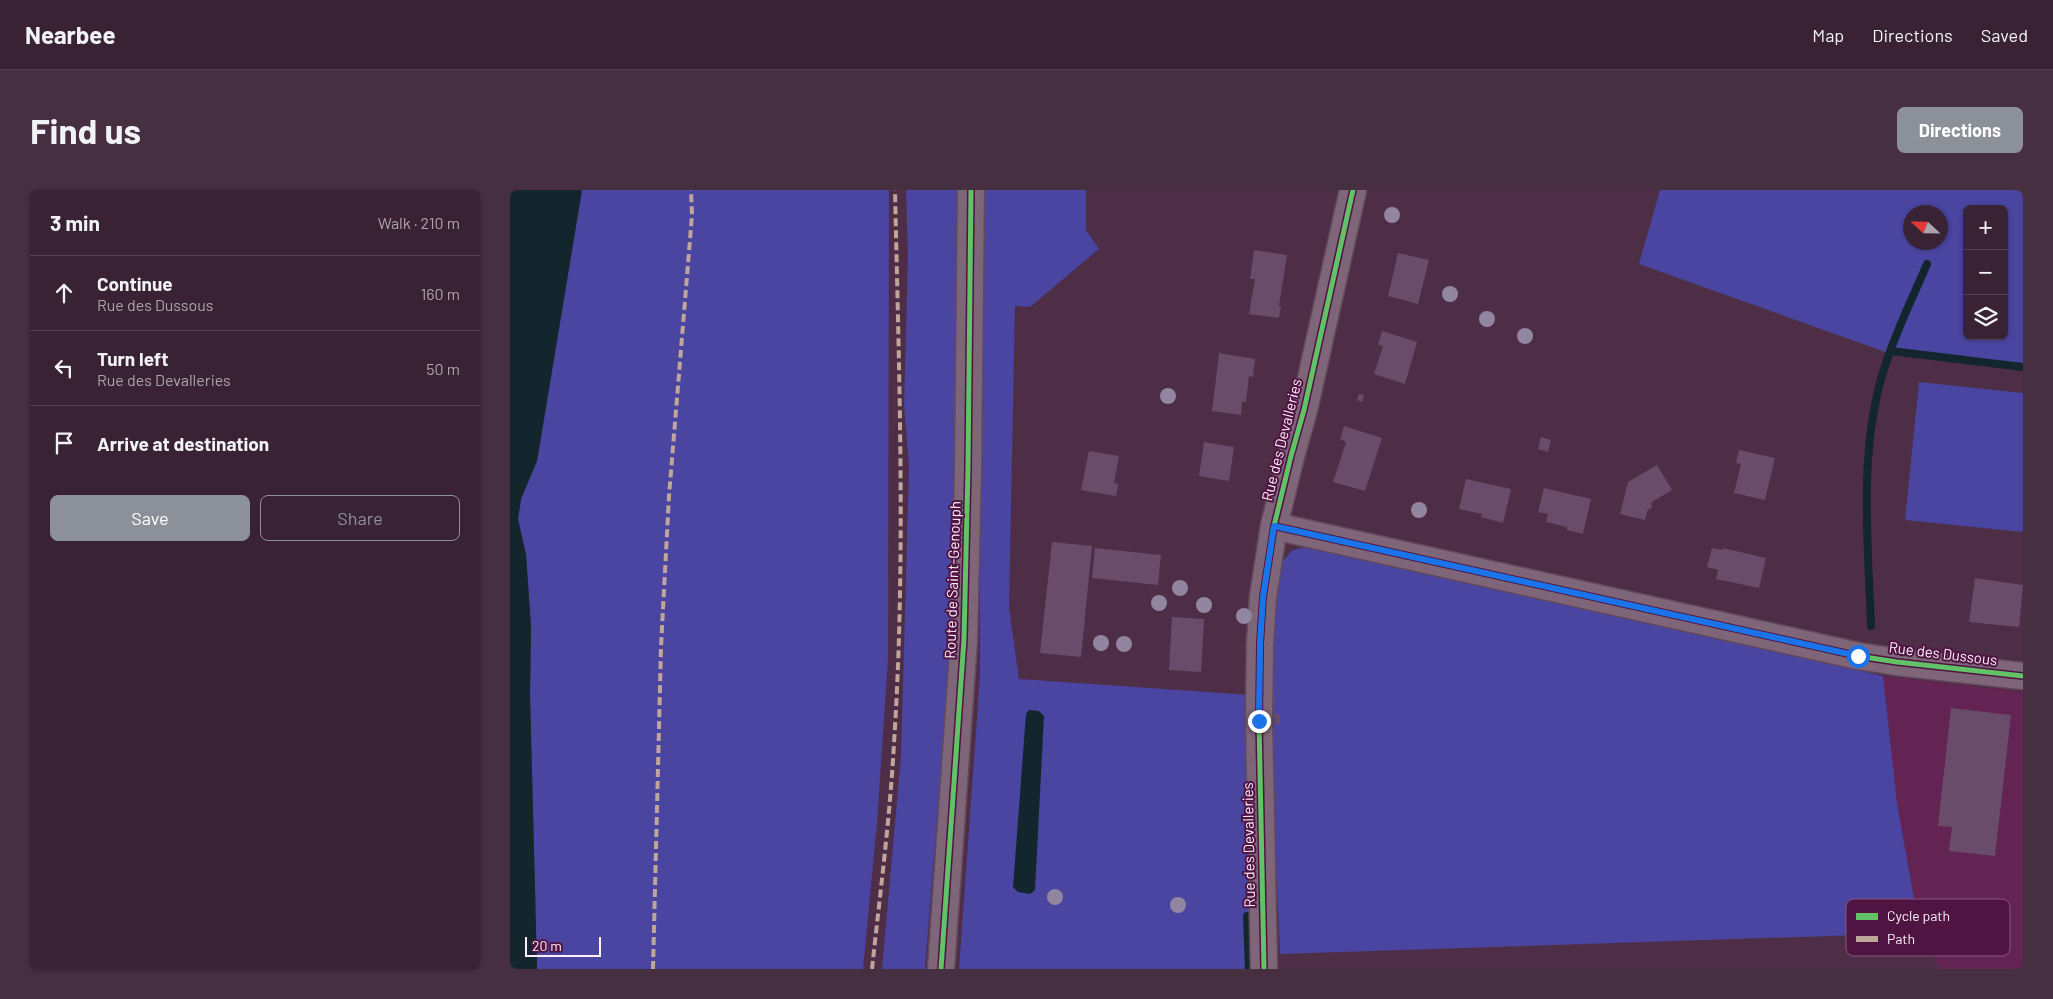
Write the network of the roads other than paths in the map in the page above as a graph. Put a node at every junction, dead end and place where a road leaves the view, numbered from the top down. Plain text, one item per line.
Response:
1 (971, 190) edge
2 (1353, 190) edge
3 (1274, 526) junction
4 (2023, 676) edge
5 (941, 969) edge
6 (1264, 969) edge

1 - 5 street, Route de Saint-Genouph
2 - 3 street, Rue des Devalleries
3 - 4 street, Rue des Dussous
3 - 6 street, Rue des Devalleries

